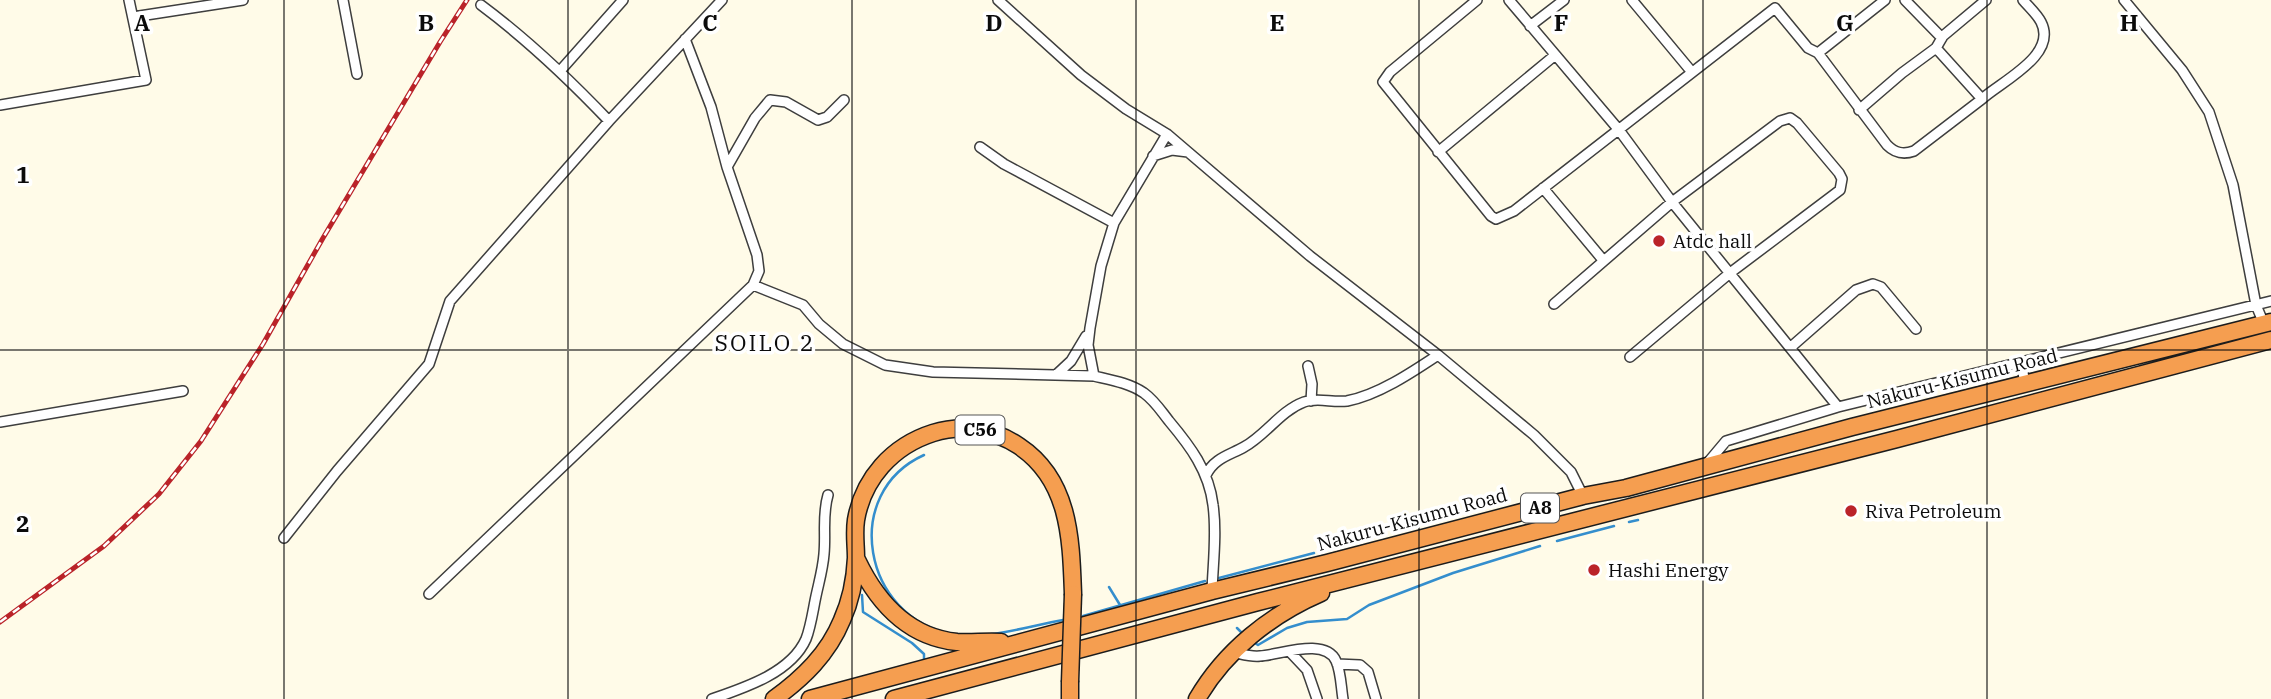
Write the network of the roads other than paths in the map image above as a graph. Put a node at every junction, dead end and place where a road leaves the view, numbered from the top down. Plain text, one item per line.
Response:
1 (129, 0) edge
2 (243, 0) edge
3 (343, 0) edge
4 (623, 0) edge
5 (722, 0) edge
6 (998, 0) edge
7 (1477, 0) edge
8 (1509, 0) edge
9 (1564, 0) edge
10 (1632, 0) edge
11 (1763, 0) edge
12 (1885, 0) edge
13 (1905, 0) edge
14 (1986, 0) edge
15 (2023, 0) edge
16 (2124, 0) edge
17 (481, 5) dead end
18 (1771, 9) junction
19 (133, 17) junction
20 (1531, 26) junction
21 (1941, 38) junction
22 (685, 39) junction
23 (1936, 48) junction
24 (1818, 52) junction
25 (1554, 56) junction
26 (560, 71) junction
27 (1691, 71) junction
28 (357, 74) dead end
29 (1982, 99) junction
30 (844, 100) dead end
31 (0, 105) edge
32 (1859, 110) junction
33 (609, 121) junction
34 (1619, 130) junction
35 (1167, 134) junction
36 (980, 147) dead end
37 (1188, 152) junction
38 (1438, 152) junction
39 (1153, 156) junction
40 (727, 167) junction
41 (1543, 188) junction
42 (1672, 202) junction
43 (1114, 223) junction
44 (1603, 260) junction
45 (1730, 273) junction
46 (753, 285) junction
47 (2271, 301) edge
48 (1553, 304) dead end
49 (2256, 305) junction
50 (2267, 323) edge
51 (1090, 328) junction
52 (1916, 329) dead end
53 (2271, 340) edge
54 (1791, 347) junction
55 (1438, 355) junction
56 (1630, 357) dead end
57 (2021, 361) junction
58 (1308, 366) dead end
59 (1056, 375) junction
60 (1094, 376) junction
61 (2025, 384) junction
62 (183, 391) dead end
63 (1311, 401) junction
64 (1838, 407) junction
65 (0, 422) edge
66 (1705, 466) junction
67 (1206, 475) junction
68 (828, 495) dead end
69 (1583, 496) junction
70 (284, 538) dead end
71 (856, 557) junction
72 (1355, 578) junction
73 (1212, 591) junction
74 (429, 594) dead end
75 (1019, 643) junction
76 (1233, 652) junction
77 (1290, 652) junction
78 (1337, 664) junction
79 (712, 699) edge
80 (774, 699) edge
81 (810, 699) edge
82 (894, 699) edge
83 (1070, 699) edge
84 (1197, 699) edge
85 (1317, 699) edge
86 (1343, 699) edge
87 (1376, 699) edge

1 - 19 street
2 - 19 street
3 - 28 street
4 - 26 street
5 - 22 street
6 - 35 street
7 - 38 street
8 - 20 street
9 - 20 street
10 - 27 street
11 - 18 street
12 - 24 street
13 - 21 street
14 - 21 street
15 - 29 street
16 - 49 street
17 - 26 street
18 - 24 street
18 - 27 street
19 - 31 street
20 - 25 street
21 - 23 street
22 - 33 street
22 - 40 street
23 - 29 street
23 - 32 street
24 - 32 street
25 - 34 street
25 - 38 street
26 - 33 street
27 - 34 street
29 - 32 street
30 - 40 street
33 - 70 street
34 - 41 street
34 - 42 street
35 - 37 street
35 - 39 street
36 - 43 street
37 - 39 street
37 - 55 street
38 - 41 street
39 - 43 street
40 - 46 street
41 - 44 street
42 - 44 street
42 - 45 street
42 - 45 street
43 - 51 street
44 - 48 street
45 - 54 street
45 - 56 street
46 - 59 street
46 - 74 street
47 - 49 street
49 - 50 street
49 - 57 street
50 - 61 highway, Nakuru-Kisumu Road / A8
51 - 59 street
51 - 60 street
52 - 54 street
53 - 72 highway, A8
54 - 64 street
55 - 63 street
55 - 69 street
57 - 61 street
57 - 64 street
58 - 63 street
59 - 60 street
60 - 67 street
61 - 66 highway, Nakuru-Kisumu Road / A8
62 - 65 street
63 - 67 street
64 - 66 street
66 - 69 highway, Nakuru-Kisumu Road / A8
67 - 73 street
68 - 79 street
69 - 73 highway, Nakuru-Kisumu Road / A8
71 - 75 highway
71 - 80 highway
71 - 83 highway, C56, bridge
72 - 76 highway
72 - 82 highway, A8
73 - 75 highway, Nakuru-Kisumu Road / A8
75 - 81 highway, Nakuru-Kisumu Road / A8
76 - 77 street
76 - 84 highway
77 - 78 street
77 - 85 street
78 - 86 street
78 - 87 street

